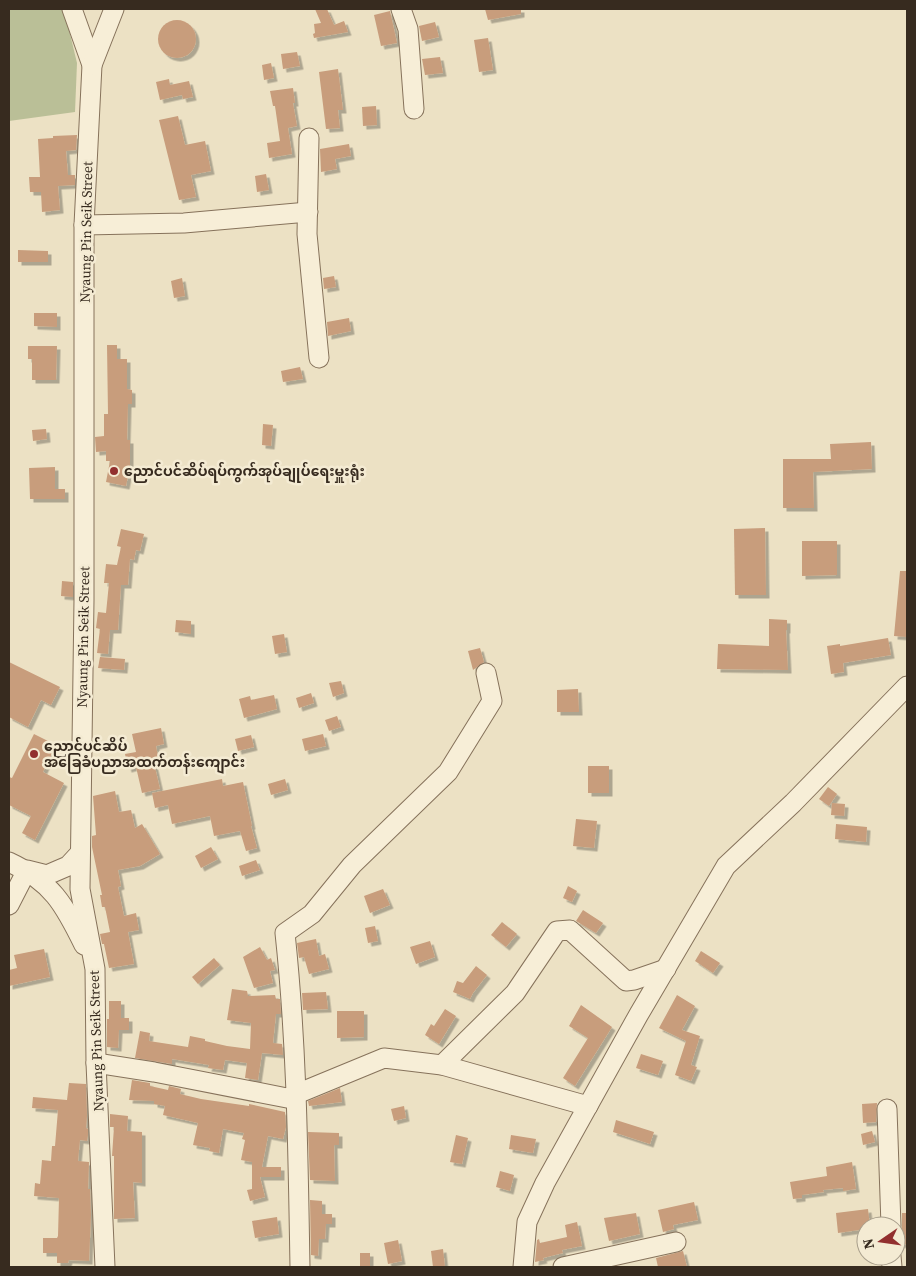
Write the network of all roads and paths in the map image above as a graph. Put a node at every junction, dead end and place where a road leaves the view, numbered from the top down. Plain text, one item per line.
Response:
1 (72, 9) edge
2 (114, 9) edge
3 (401, 9) edge
4 (92, 64) junction
5 (414, 109) dead end
6 (309, 138) dead end
7 (308, 212) junction
8 (84, 225) junction
9 (320, 358) dead end
10 (486, 673) dead end
11 (907, 686) edge
12 (80, 853) junction
13 (9, 862) edge
14 (27, 870) junction
15 (9, 905) edge
16 (95, 969) junction
17 (666, 969) junction
18 (96, 1063) junction
19 (442, 1064) junction
20 (297, 1094) junction
21 (588, 1106) junction
22 (887, 1109) dead end
23 (891, 1216) edge
24 (676, 1242) dead end
25 (99, 1267) edge
26 (105, 1267) edge
27 (300, 1267) edge
28 (523, 1267) edge
29 (563, 1267) edge

1 - 4 street, Nyaung Pin Seik Street
2 - 4 street
3 - 5 street
4 - 8 street, Nyaung Pin Seik Street
6 - 7 street
7 - 8 street
7 - 9 street
8 - 12 street, Nyaung Pin Seik Street
10 - 20 street
11 - 17 street
12 - 14 street
12 - 16 street, Nyaung Pin Seik Street
13 - 14 street
14 - 15 street
14 - 16 street
16 - 18 street, Nyaung Pin Seik Street
17 - 19 street
17 - 21 street
18 - 20 street
18 - 26 street, Nyaung Pin Seik Street
19 - 20 street
19 - 21 street
20 - 27 street
21 - 28 street
22 - 23 street
24 - 29 street
25 - 26 street

